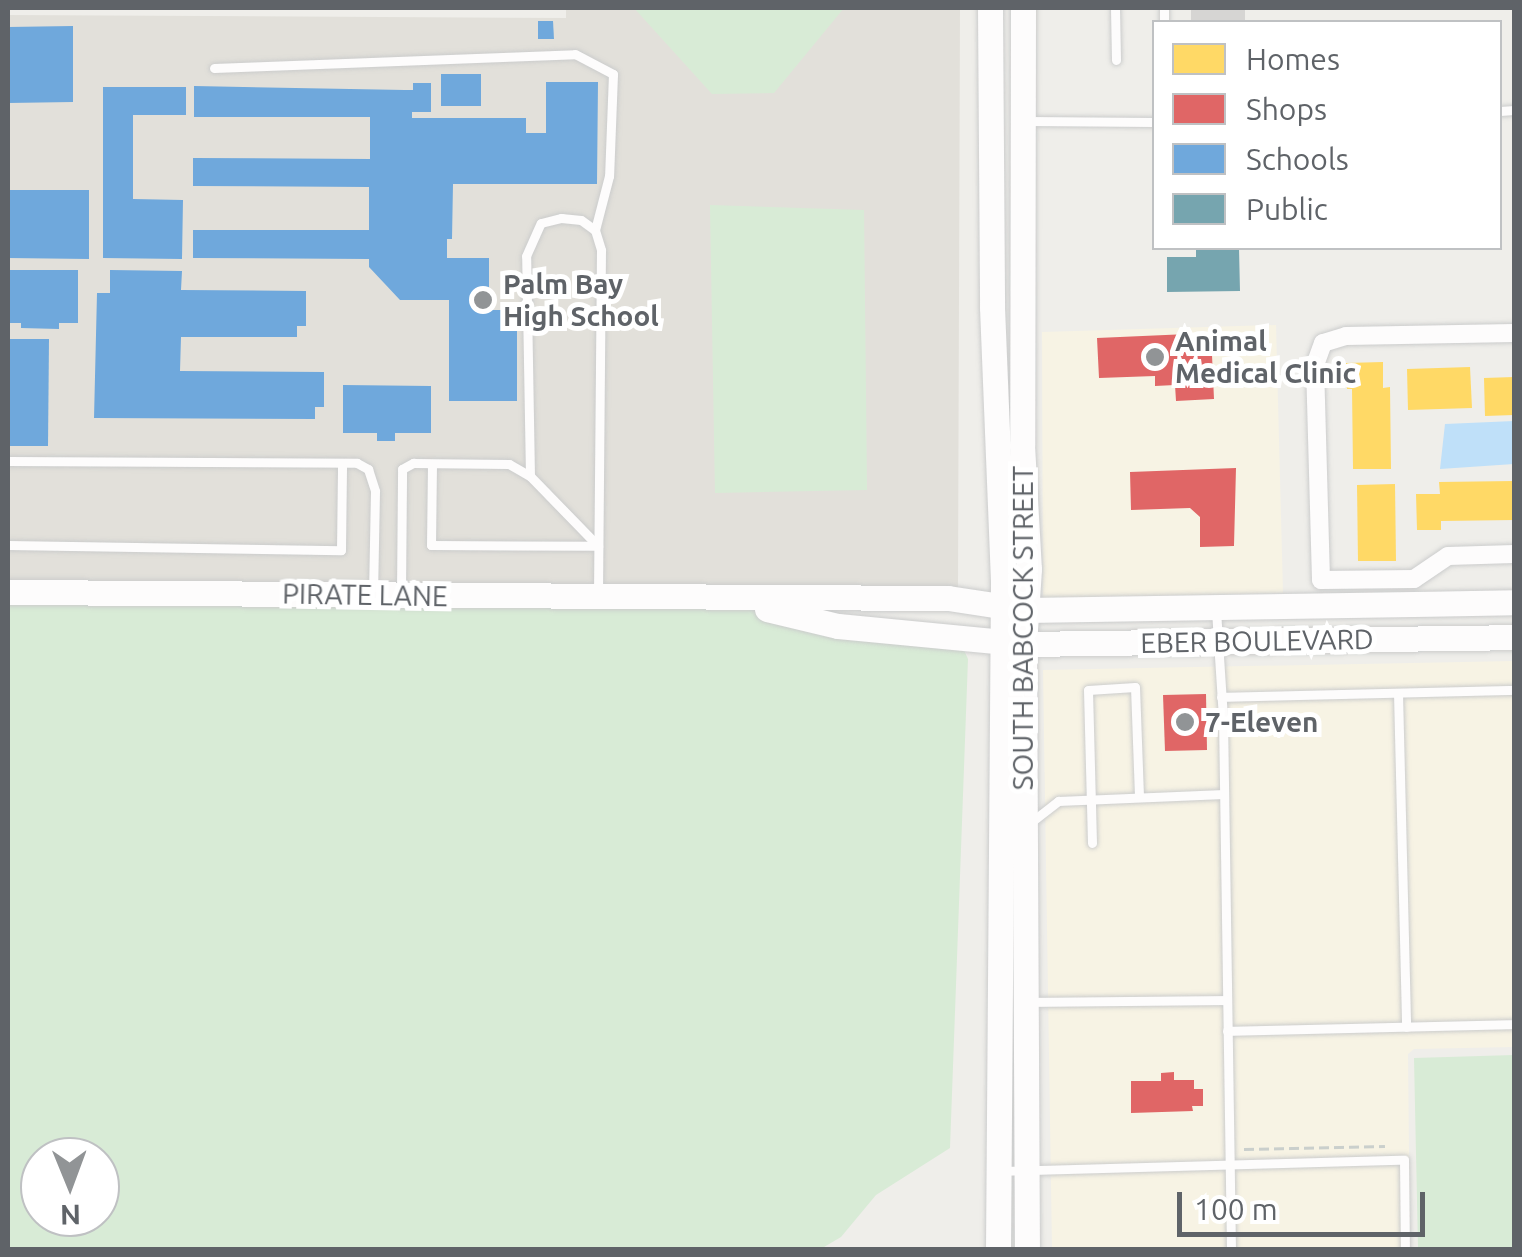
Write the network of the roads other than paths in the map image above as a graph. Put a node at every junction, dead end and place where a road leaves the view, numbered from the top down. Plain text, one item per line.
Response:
1 (990, 8) edge
2 (1023, 8) edge
3 (1115, 8) edge
4 (1116, 60) dead end
5 (214, 68) dead end
6 (1025, 122) junction
7 (1152, 122) edge
8 (595, 230) junction
9 (1514, 333) edge
10 (8, 462) edge
11 (342, 463) junction
12 (432, 464) junction
13 (530, 476) junction
14 (8, 544) edge
15 (598, 546) junction
16 (1514, 554) edge
17 (8, 592) edge
18 (1321, 593) junction
19 (374, 595) junction
20 (401, 596) junction
21 (598, 597) junction
22 (723, 599) junction
23 (1514, 602) edge
24 (1014, 608) junction
25 (1216, 608) junction
26 (1514, 637) edge
27 (1218, 641) junction
28 (1012, 642) junction
29 (1514, 690) edge
30 (1398, 693) junction
31 (1222, 698) junction
32 (1123, 708) dead end
33 (1136, 708) junction
34 (1136, 722) junction
35 (1123, 723) dead end
36 (1137, 745) junction
37 (1125, 746) dead end
38 (1138, 761) junction
39 (1126, 762) dead end
40 (1126, 778) dead end
41 (1138, 778) junction
42 (1224, 794) junction
43 (1090, 796) junction
44 (1139, 796) junction
45 (1024, 829) junction
46 (1092, 843) dead end
47 (1226, 1000) junction
48 (1025, 1002) junction
49 (1514, 1024) edge
50 (1406, 1027) junction
51 (1227, 1031) junction
52 (1230, 1164) junction
53 (1026, 1169) junction
54 (997, 1171) junction
55 (998, 1250) edge
56 (1027, 1250) edge
57 (1230, 1250) edge
58 (1405, 1250) edge

1 - 24 main road, SOUTH BABCOCK STREET
2 - 6 main road, SOUTH BABCOCK STREET
3 - 4 lane
5 - 8 lane
6 - 7 lane
6 - 24 main road, SOUTH BABCOCK STREET
8 - 13 lane
8 - 15 lane
9 - 18 street
10 - 11 lane
11 - 14 lane
11 - 19 lane
12 - 13 lane
12 - 15 lane
12 - 20 lane
13 - 15 lane
15 - 21 lane
16 - 18 street
17 - 19 main road, PIRATE LANE
18 - 23 main road, EBER BOULEVARD
18 - 25 main road, EBER BOULEVARD
19 - 20 main road, PIRATE LANE
20 - 21 main road, PIRATE LANE
21 - 22 main road, PIRATE LANE
22 - 24 main road, PIRATE LANE
22 - 28 main road, PIRATE LANE
24 - 25 main road, EBER BOULEVARD
24 - 28 main road, SOUTH BABCOCK STREET
25 - 27 lane
26 - 27 main road, EBER BOULEVARD
27 - 28 main road, EBER BOULEVARD
27 - 31 lane
28 - 45 main road, SOUTH BABCOCK STREET
28 - 54 main road, SOUTH BABCOCK STREET
29 - 30 lane
30 - 31 lane
30 - 50 lane
31 - 42 lane
32 - 33 lane
33 - 34 lane
33 - 43 lane
34 - 35 lane
34 - 36 lane
36 - 37 lane
36 - 38 lane
38 - 39 lane
38 - 41 lane
40 - 41 lane
41 - 44 lane
42 - 44 lane
42 - 47 lane
43 - 44 lane
43 - 45 lane
43 - 46 lane
45 - 48 main road, SOUTH BABCOCK STREET
47 - 48 lane
47 - 51 lane
48 - 53 main road, SOUTH BABCOCK STREET
49 - 50 lane
50 - 51 lane
51 - 52 lane
52 - 53 lane
52 - 57 lane
52 - 58 lane
53 - 54 lane
53 - 56 main road, SOUTH BABCOCK STREET
54 - 55 main road, SOUTH BABCOCK STREET

